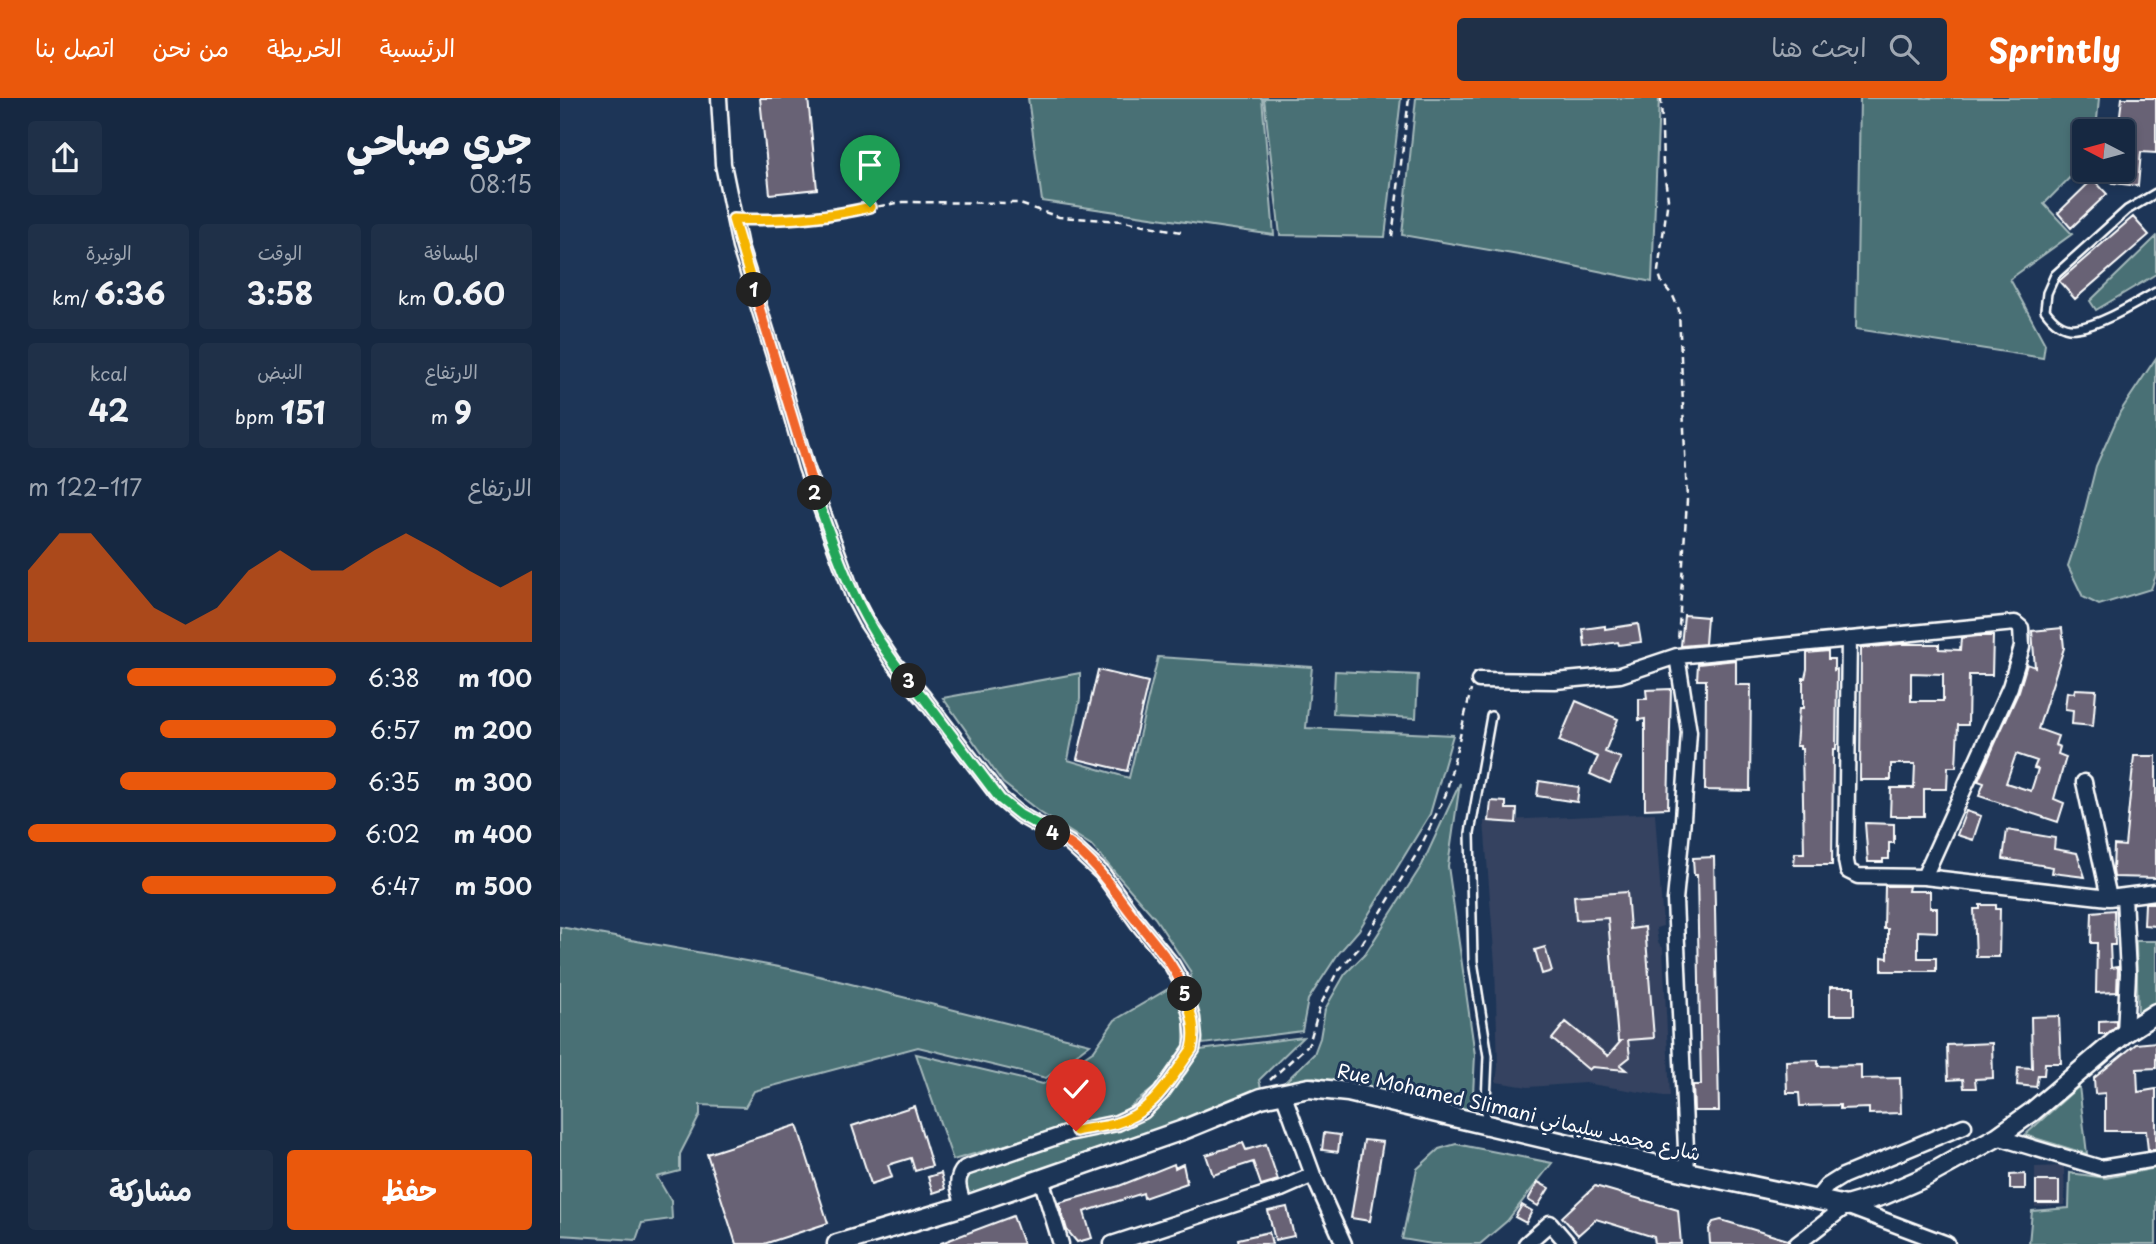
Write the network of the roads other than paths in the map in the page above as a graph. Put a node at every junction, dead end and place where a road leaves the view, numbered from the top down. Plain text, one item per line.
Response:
1 (719, 98) edge
2 (2156, 192) edge
3 (2156, 292) edge
4 (1849, 639) junction
5 (1677, 656) junction
6 (1479, 680) road end
7 (1491, 716) dead end
8 (2084, 782) dead end
9 (1924, 877) junction
10 (2156, 892) edge
11 (2117, 897) junction
12 (2156, 1013) edge
13 (2125, 1032) junction
14 (1276, 1095) junction
15 (1485, 1125) junction
16 (1964, 1126) dead end
17 (1997, 1137) junction
18 (2156, 1159) edge
19 (1687, 1172) junction
20 (1313, 1175) junction
21 (1041, 1179) junction
22 (1817, 1198) junction
23 (964, 1206) junction
24 (1846, 1206) junction
25 (864, 1240) edge
26 (1938, 1242) edge
27 (838, 1244) edge
28 (1061, 1244) edge
29 (1112, 1244) edge
30 (1344, 1244) edge
31 (1526, 1244) edge
32 (1568, 1244) edge
33 (1797, 1244) edge

1 - 23 street
2 - 3 lane
4 - 5 street
4 - 9 street
4 - 9 street
5 - 6 street
5 - 19 street
7 - 15 lane
8 - 11 street
9 - 11 street
10 - 11 street
11 - 13 street
12 - 13 street
13 - 17 street
14 - 15 street, Rue Mohamed Slimani شارع محمد سليماني
14 - 20 street
14 - 21 street, Rue Mohamed Slimani شارع محمد سليماني
15 - 19 street, Rue Mohamed Slimani شارع محمد سليماني
16 - 22 street
17 - 18 street
17 - 24 street
19 - 22 street, Rue Mohamed Slimani شارع محمد سليماني
20 - 29 street
20 - 30 street
21 - 23 street, Rue Mohamed Slimani شارع محمد سليماني
21 - 28 street
22 - 24 street, Rue Mohamed Slimani شارع محمد سليماني
23 - 25 street, Rue Mohamed Slimani شارع محمد سليماني
24 - 26 street
24 - 33 street
25 - 27 street, Rue Mohamed Slimani شارع محمد سليماني
31 - 32 street

